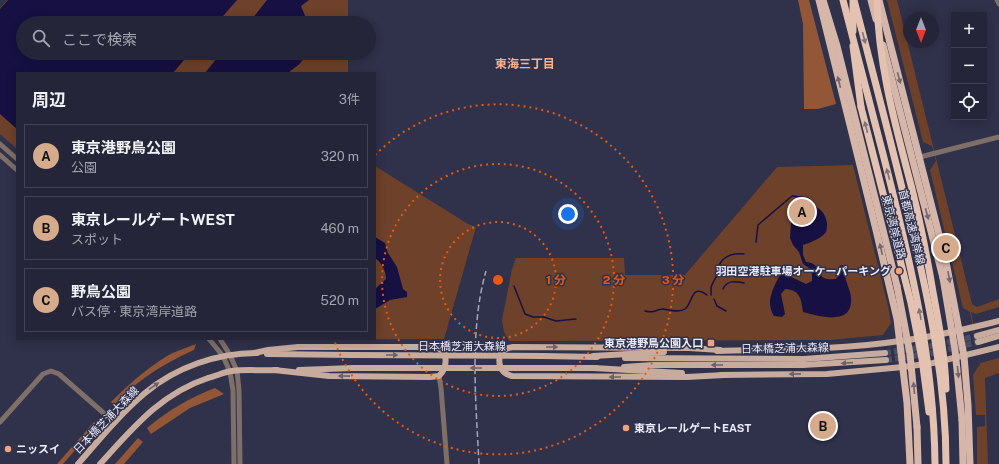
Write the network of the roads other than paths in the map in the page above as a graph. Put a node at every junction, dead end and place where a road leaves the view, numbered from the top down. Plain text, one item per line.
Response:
1 (819, 0) edge
2 (823, 0) edge
3 (843, 0) edge
4 (854, 0) edge
5 (871, 0) edge
6 (878, 0) edge
7 (997, 0) edge
8 (999, 4) edge
9 (999, 137) edge
10 (0, 144) edge
11 (0, 154) edge
12 (920, 157) junction
13 (16, 158) edge
14 (16, 169) edge
15 (999, 321) edge
16 (959, 330) junction
17 (999, 330) edge
18 (999, 336) edge
19 (209, 340) edge
20 (221, 340) edge
21 (900, 342) junction
22 (999, 347) edge
23 (720, 350) junction
24 (254, 353) junction
25 (230, 355) junction
26 (223, 356) junction
27 (594, 356) junction
28 (964, 356) junction
29 (593, 368) junction
30 (903, 368) junction
31 (274, 370) junction
32 (237, 371) junction
33 (230, 372) junction
34 (724, 375) junction
35 (439, 376) junction
36 (0, 422) edge
37 (115, 423) junction
38 (935, 452) junction
39 (946, 452) junction
40 (78, 464) edge
41 (100, 464) edge
42 (234, 464) edge
43 (240, 464) edge
44 (447, 464) edge
45 (910, 464) edge
46 (918, 464) edge
47 (935, 464) edge
48 (946, 464) edge
49 (963, 464) edge
50 (970, 464) edge

21 -> 1 highway
46 -> 2 highway, 東京湾岸道路, bridge
38 -> 3 highway, 首都高速湾岸線, bridge
38 -> 4 highway, bridge
4 -> 39 highway, 首都高速湾岸線, bridge
5 -> 49 highway, bridge
6 -> 12 highway
6 - 39 highway, bridge
7 - 8 street
9 - 12 street
10 - 13 street
11 - 14 street
12 -> 16 highway
15 - 16 main road
16 - 21 main road
16 - 28 highway
17 - 18 main road
19 - 26 street
20 - 25 street
21 - 23 main road
21 - 30 highway
22 - 28 main road
23 - 27 main road
34 -> 23 main road
24 - 25 main road, 日本橋芝浦大森線
24 -> 27 main road, 日本橋芝浦大森線, bridge
24 - 35 main road
25 - 26 main road, 日本橋芝浦大森線
25 - 32 street
26 - 33 street
37 -> 26 main road, 日本橋芝浦大森線
27 -> 29 main road, 日本橋芝浦大森線
28 - 30 main road
28 - 50 highway
29 -> 31 main road, 日本橋芝浦大森線, bridge
29 - 34 main road
30 -> 34 main road
30 - 45 highway
31 - 32 main road, 日本橋芝浦大森線
35 -> 31 main road
32 - 33 main road, 日本橋芝浦大森線
32 - 43 street
33 - 41 main road, 日本橋芝浦大森線
33 - 42 street
35 - 44 street
36 - 37 street
37 - 40 main road, 日本橋芝浦大森線
38 - 47 highway, 首都高速湾岸線, bridge
39 - 48 highway, 首都高速湾岸線, bridge

